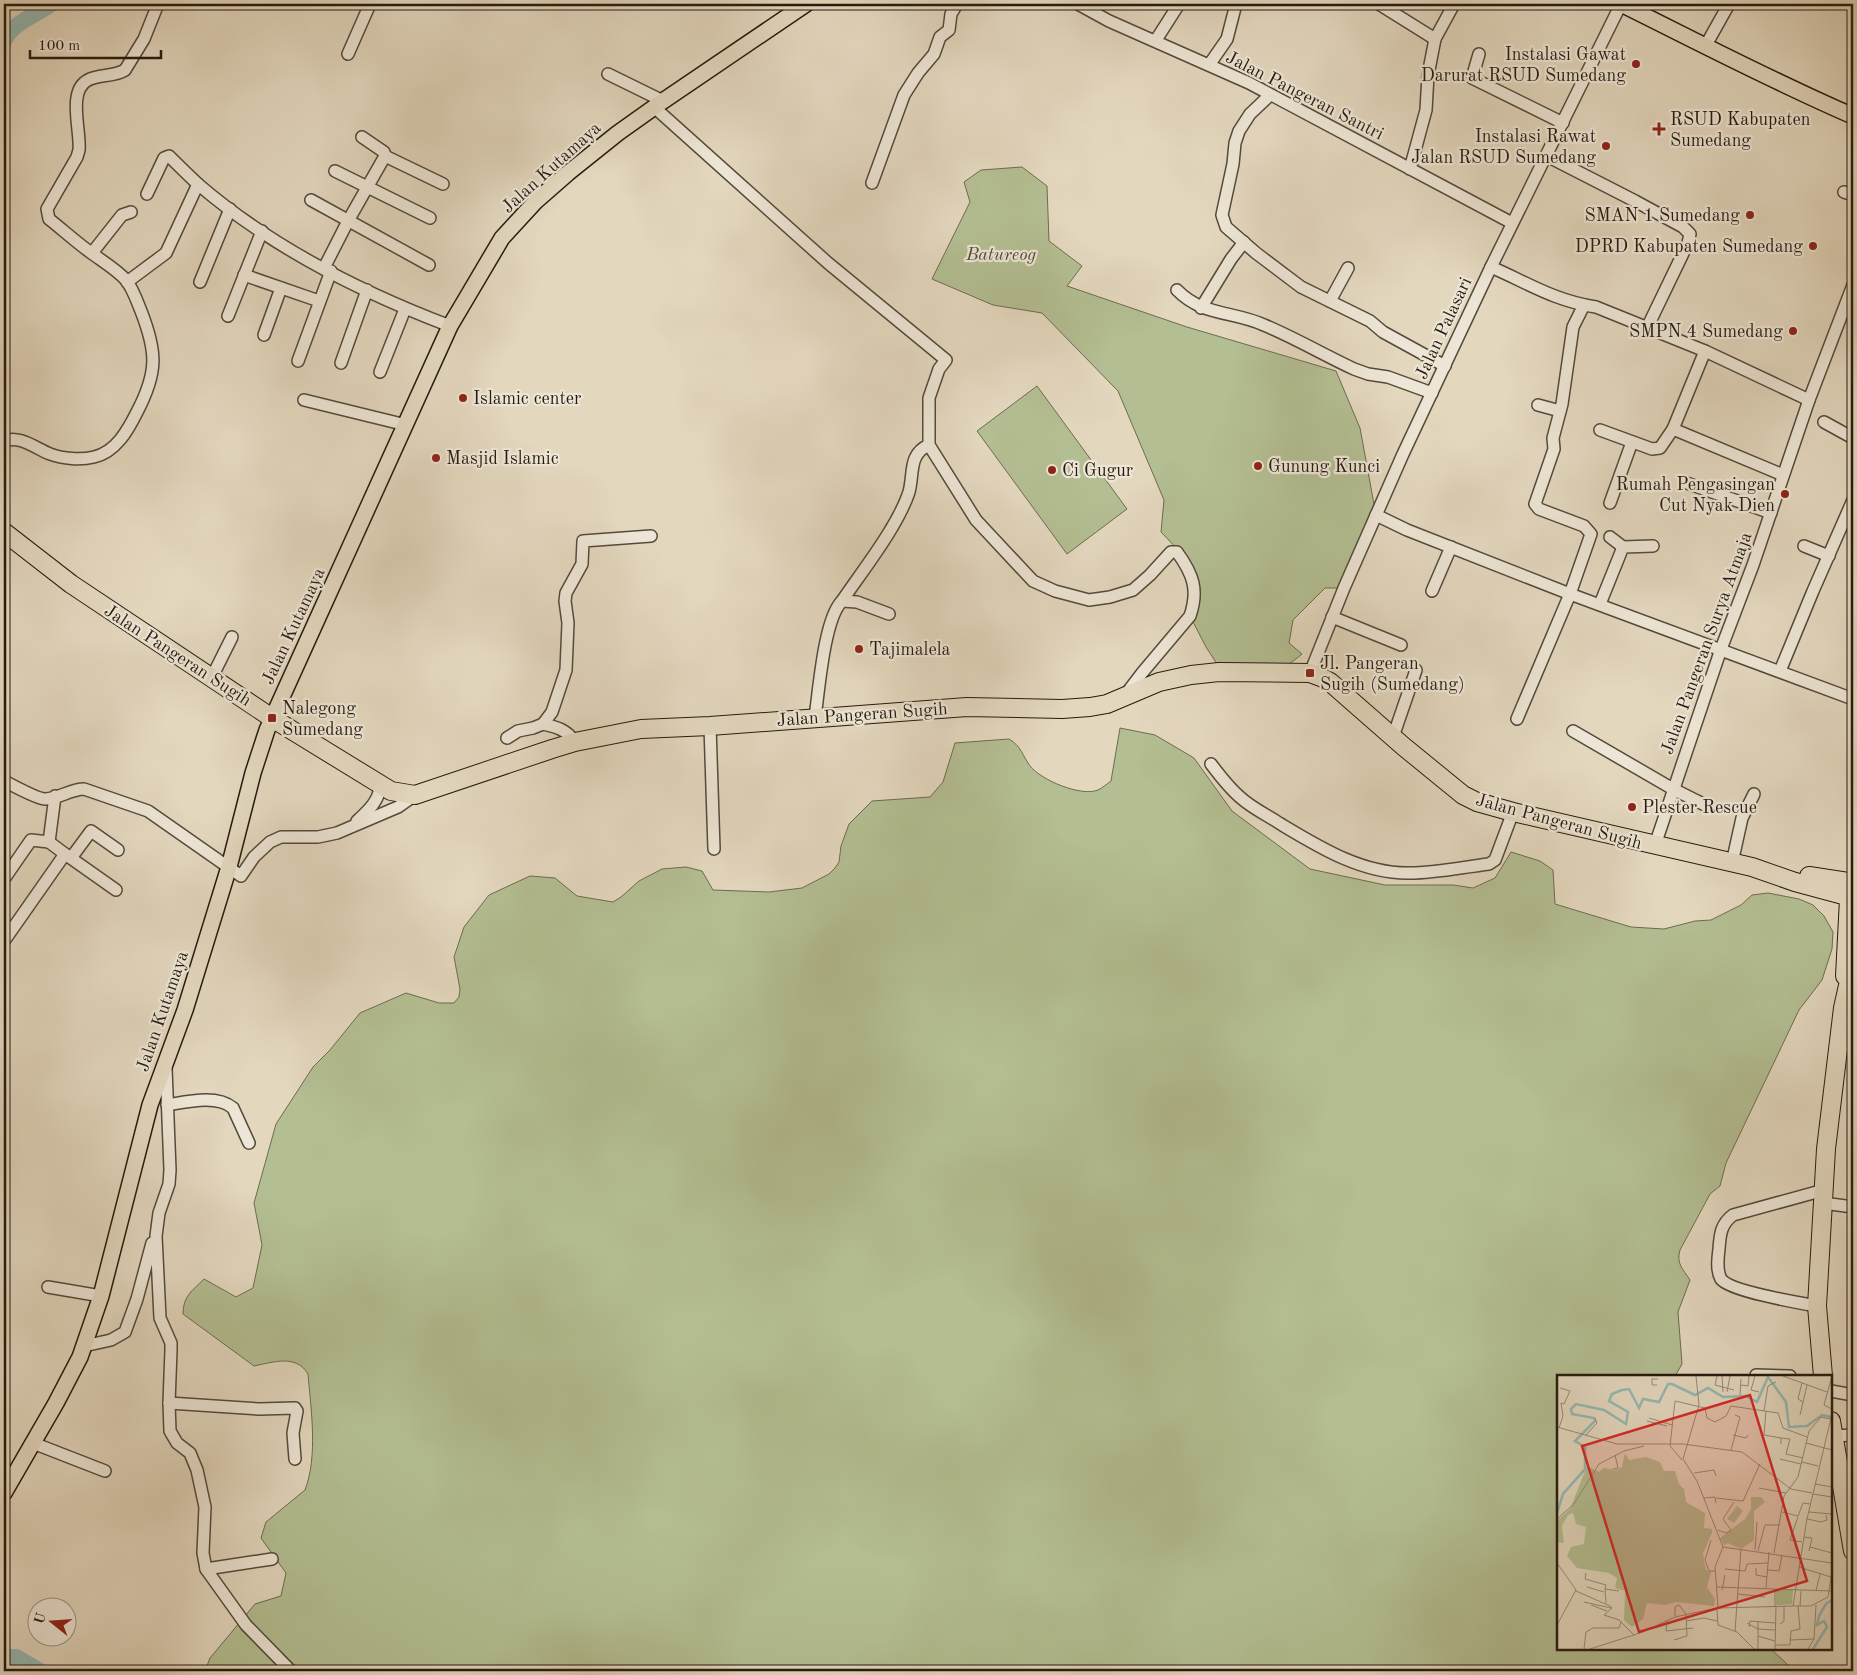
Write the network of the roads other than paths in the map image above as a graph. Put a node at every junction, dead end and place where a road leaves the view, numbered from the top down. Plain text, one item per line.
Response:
1 (158, 4) edge
2 (370, 4) edge
3 (806, 4) edge
4 (957, 4) edge
5 (1078, 4) edge
6 (1179, 4) edge
7 (1236, 4) edge
8 (1379, 4) edge
9 (1454, 4) edge
10 (1621, 4) edge
11 (1729, 4) edge
12 (1435, 39) junction
13 (1156, 40) junction
14 (1706, 45) junction
15 (348, 54) dead end
16 (1479, 54) dead end
17 (1210, 65) junction
18 (608, 74) dead end
19 (1270, 94) junction
20 (659, 104) junction
21 (1853, 116) edge
22 (1563, 123) junction
23 (362, 137) dead end
24 (385, 156) junction
25 (1547, 156) junction
26 (1410, 169) junction
27 (335, 171) dead end
28 (872, 183) dead end
29 (198, 184) junction
30 (443, 184) dead end
31 (368, 187) junction
32 (146, 194) dead end
33 (311, 200) dead end
34 (230, 209) junction
35 (131, 212) dead end
36 (430, 218) dead end
37 (348, 221) junction
38 (1512, 223) junction
39 (262, 231) junction
40 (1244, 242) junction
41 (92, 253) junction
42 (429, 265) dead end
43 (1491, 267) junction
44 (1348, 268) dead end
45 (327, 270) junction
46 (244, 275) junction
47 (127, 282) junction
48 (200, 282) dead end
49 (1853, 285) edge
50 (281, 288) junction
51 (367, 290) junction
52 (1177, 290) dead end
53 (319, 301) junction
54 (1330, 301) junction
55 (1584, 305) junction
56 (1201, 308) junction
57 (405, 309) junction
58 (1848, 314) edge
59 (228, 316) dead end
60 (450, 326) junction
61 (1647, 328) junction
62 (264, 336) dead end
63 (1705, 351) junction
64 (298, 361) dead end
65 (341, 363) dead end
66 (1445, 366) junction
67 (380, 372) dead end
68 (1432, 393) junction
69 (304, 400) dead end
70 (1809, 400) junction
71 (1538, 405) dead end
72 (1560, 410) junction
73 (1824, 422) dead end
74 (406, 425) junction
75 (1673, 429) junction
76 (1600, 430) dead end
77 (1853, 438) edge
78 (4, 441) edge
79 (1632, 442) junction
80 (929, 444) junction
81 (1784, 475) junction
82 (1684, 482) dead end
83 (1853, 500) edge
84 (1610, 503) dead end
85 (1770, 513) junction
86 (1851, 513) edge
87 (1376, 516) junction
88 (4, 532) edge
89 (651, 536) dead end
90 (1610, 537) dead end
91 (1653, 546) dead end
92 (1804, 546) dead end
93 (1451, 547) junction
94 (1624, 547) junction
95 (1829, 556) junction
96 (1432, 591) dead end
97 (1570, 594) junction
98 (842, 601) junction
99 (1600, 604) junction
100 (889, 614) dead end
101 (1332, 617) junction
102 (232, 637) dead end
103 (1401, 645) dead end
104 (1721, 649) junction
105 (1416, 670) dead end
106 (1780, 671) junction
107 (1310, 673) junction
108 (212, 677) junction
109 (1123, 698) junction
110 (1853, 699) edge
111 (815, 717) junction
112 (272, 718) junction
113 (1517, 719) dead end
114 (543, 724) junction
115 (710, 726) junction
116 (1574, 731) dead end
117 (1393, 737) junction
118 (507, 738) dead end
119 (575, 742) junction
120 (1211, 764) dead end
121 (4, 781) edge
122 (380, 785) junction
123 (1673, 789) junction
124 (1754, 794) dead end
125 (55, 796) junction
126 (415, 796) junction
127 (1705, 805) dead end
128 (1513, 812) junction
129 (352, 826) junction
130 (49, 842) junction
131 (1655, 845) junction
132 (714, 848) dead end
133 (118, 850) dead end
134 (68, 856) junction
135 (1732, 863) junction
136 (228, 867) junction
137 (4, 879) edge
138 (116, 890) dead end
139 (1850, 891) edge
140 (4, 941) edge
141 (1853, 962) edge
142 (1846, 992) junction
143 (166, 1058) junction
144 (167, 1105) junction
145 (249, 1143) dead end
146 (1823, 1196) junction
147 (1853, 1207) edge
148 (156, 1225) junction
149 (48, 1287) dead end
150 (101, 1296) junction
151 (1817, 1306) junction
152 (84, 1346) junction
153 (1823, 1375) edge
154 (1832, 1391) edge
155 (1853, 1395) edge
156 (169, 1403) junction
157 (1832, 1430) edge
158 (1853, 1436) edge
159 (33, 1443) junction
160 (295, 1459) dead end
161 (105, 1472) dead end
162 (4, 1493) edge
163 (1853, 1551) edge
164 (272, 1558) dead end
165 (206, 1569) junction
166 (291, 1671) edge

1 - 41 street
2 - 15 street
3 - 20 main road, Jalan Kutamaya
4 - 28 street
5 - 13 street, Jalan Pangeran Santri
6 - 13 street
7 - 17 street
8 - 12 street
9 - 12 street
10 - 14 main road
10 - 22 street, Jalan Palasari
11 - 14 street
12 - 26 street
13 - 17 street, Jalan Pangeran Santri
14 - 21 main road
16 - 22 street
17 - 19 street, Jalan Pangeran Santri
18 - 20 street
19 - 26 street, Jalan Pangeran Santri
19 - 40 street
20 - 60 main road, Jalan Kutamaya
20 - 80 street
22 - 25 street, Jalan Palasari
23 - 24 street
24 - 30 street
24 - 31 street
25 - 38 street, Jalan Palasari
25 - 61 street
26 - 38 street, Jalan Pangeran Santri
27 - 31 street
29 - 32 street
29 - 34 street
29 - 47 street
31 - 36 street
31 - 37 street
33 - 37 street
34 - 39 street
34 - 48 street
35 - 41 street
37 - 42 street
37 - 45 street
38 - 43 street, Jalan Palasari
39 - 45 street
39 - 46 street
40 - 54 street
40 - 56 street
41 - 47 street
43 - 55 street
43 - 66 street, Jalan Palasari
44 - 54 street
45 - 51 street
45 - 53 street
46 - 50 street
46 - 59 street
47 - 78 street
49 - 58 street, Jalan Pangeran Surya Atmaja
50 - 53 street
50 - 62 street
51 - 57 street
51 - 65 street
52 - 56 street
53 - 64 street
54 - 66 street
55 - 61 street
55 - 72 street
56 - 68 street
57 - 60 street
57 - 67 street
58 - 70 street, Jalan Pangeran Surya Atmaja
60 - 74 main road, Jalan Kutamaya
61 - 63 street
63 - 70 street
63 - 75 street
66 - 68 street, Jalan Palasari
68 - 87 street, Jalan Palasari
69 - 74 street
70 - 81 street, Jalan Pangeran Surya Atmaja
71 - 72 street
72 - 97 street
73 - 77 street
74 - 112 main road, Jalan Kutamaya
75 - 79 street
75 - 81 street
76 - 79 street
79 - 84 street
80 - 98 street
80 - 109 street
81 - 85 street, Jalan Pangeran Surya Atmaja
82 - 85 street
83 - 86 street
85 - 104 street, Jalan Pangeran Surya Atmaja
86 - 95 street
87 - 93 street
87 - 101 street, Jalan Palasari
88 - 108 highway, Jalan Pangeran Sugih
89 - 114 street
90 - 94 street
91 - 94 street
92 - 95 street
93 - 96 street
93 - 97 street
94 - 99 street
95 - 106 street
97 - 99 street
97 - 113 street
98 - 100 street
98 - 111 street
99 - 104 street
101 - 103 street
101 - 107 street, Jalan Palasari
102 - 108 street
104 - 106 street
104 - 123 street, Jalan Pangeran Surya Atmaja
105 - 117 street
106 - 110 street
107 - 109 highway, Jalan Pangeran Sugih
107 - 117 highway, Jalan Pangeran Sugih
108 - 112 highway, Jalan Pangeran Sugih
109 - 111 highway, Jalan Pangeran Sugih
111 - 115 highway, Jalan Pangeran Sugih
112 - 122 highway, Jalan Pangeran Sugih
112 - 136 main road, Jalan Kutamaya
114 - 118 street
114 - 119 street
115 - 119 highway, Jalan Pangeran Sugih
115 - 132 street
116 - 123 street
117 - 128 highway, Jalan Pangeran Sugih
119 - 126 highway, Jalan Pangeran Sugih
120 - 128 street
121 - 125 street
122 - 126 highway, Jalan Pangeran Sugih
122 - 129 street
123 - 127 street
123 - 131 street, Jalan Pangeran Surya Atmaja
124 - 135 street
125 - 130 street
125 - 136 street
126 - 129 street
128 - 131 highway, Jalan Pangeran Sugih
129 - 136 street
130 - 134 street
130 - 137 street
131 - 135 highway, Jalan Pangeran Sugih
133 - 134 street
134 - 138 street
134 - 140 street
135 - 139 highway, Jalan Pangeran Sugih
136 - 143 main road, Jalan Kutamaya
139 - 142 highway
141 - 142 highway
142 - 146 highway
143 - 144 street
143 - 150 main road, Jalan Kutamaya
144 - 145 street
144 - 148 street
146 - 147 street
146 - 151 highway
146 - 151 street
148 - 152 street
148 - 156 street
149 - 150 street
150 - 152 main road, Jalan Kutamaya
151 - 153 highway
152 - 159 main road, Jalan Kutamaya
154 - 155 street
156 - 160 street
156 - 165 street
157 - 158 street
157 - 163 highway
159 - 161 street
159 - 162 main road, Jalan Kutamaya
164 - 165 street
165 - 166 street

